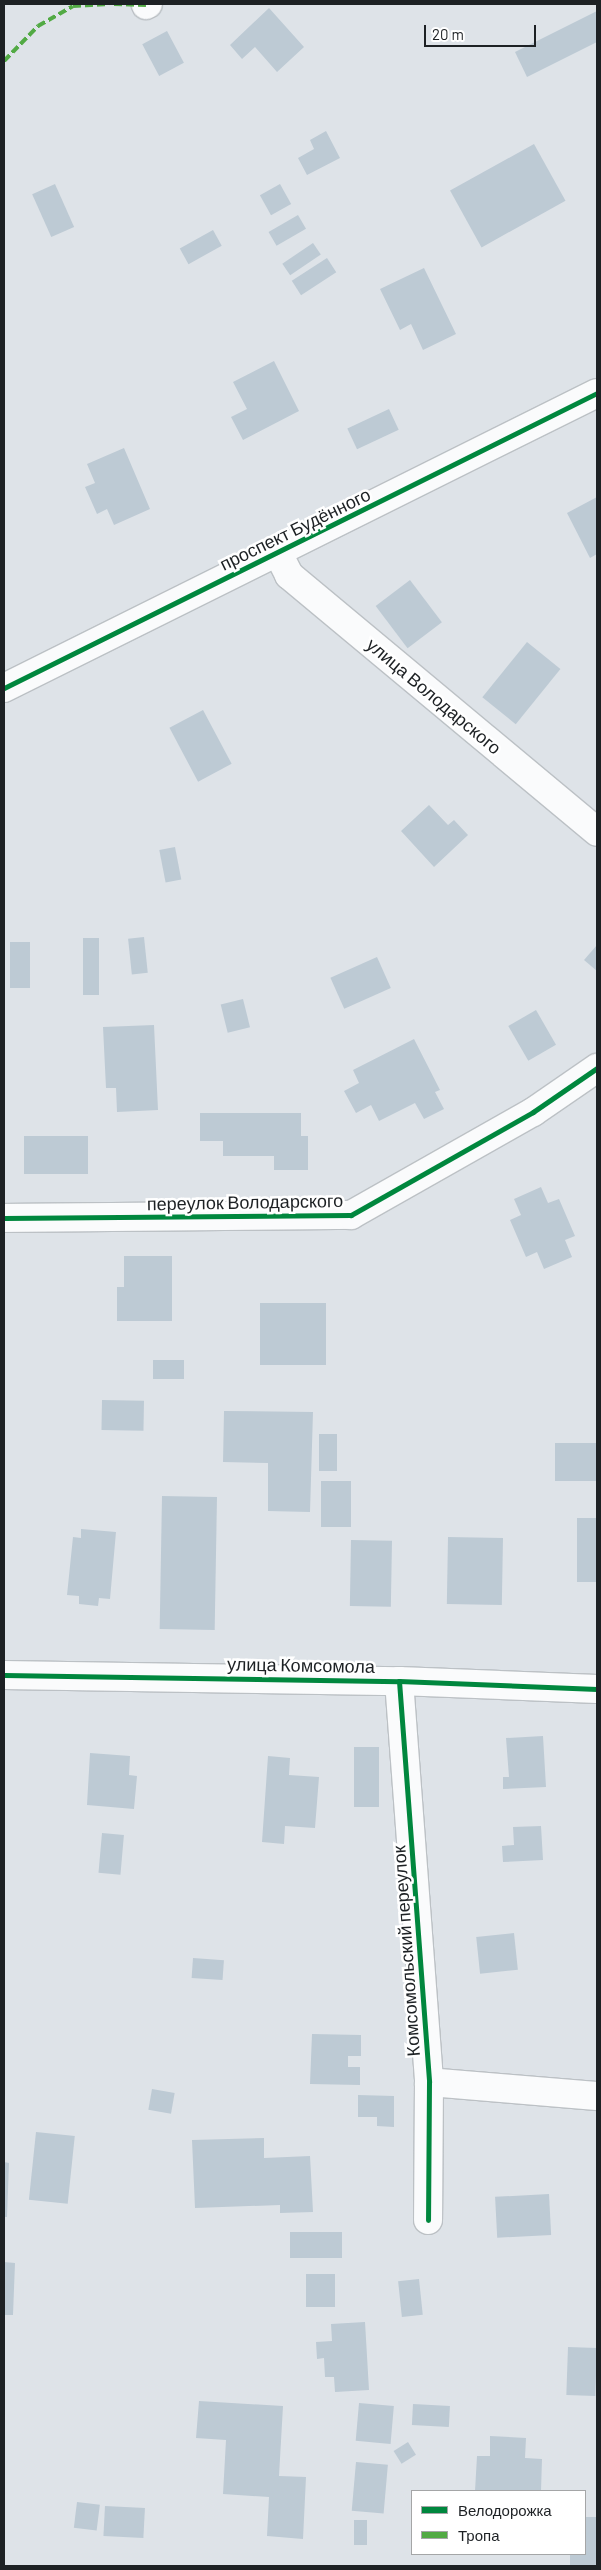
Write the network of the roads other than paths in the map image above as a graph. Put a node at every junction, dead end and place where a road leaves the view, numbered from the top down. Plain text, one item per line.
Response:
1 (597, 393) edge
2 (278, 553) junction
3 (4, 688) edge
4 (597, 832) edge
5 (597, 1068) edge
6 (4, 1218) edge
7 (4, 1675) edge
8 (399, 1681) junction
9 (597, 1689) edge
10 (429, 2082) junction
11 (597, 2096) edge
12 (428, 2220) dead end

1 - 2 street, проспект Будённого
2 - 3 street, проспект Будённого
2 - 4 street, улица Володарского
5 - 6 street, переулок Володарского
7 - 8 street, улица Комсомола
8 - 9 street, улица Комсомола
8 - 10 street, Комсомольский переулок
10 - 11 street
10 - 12 street, Комсомольский переулок

